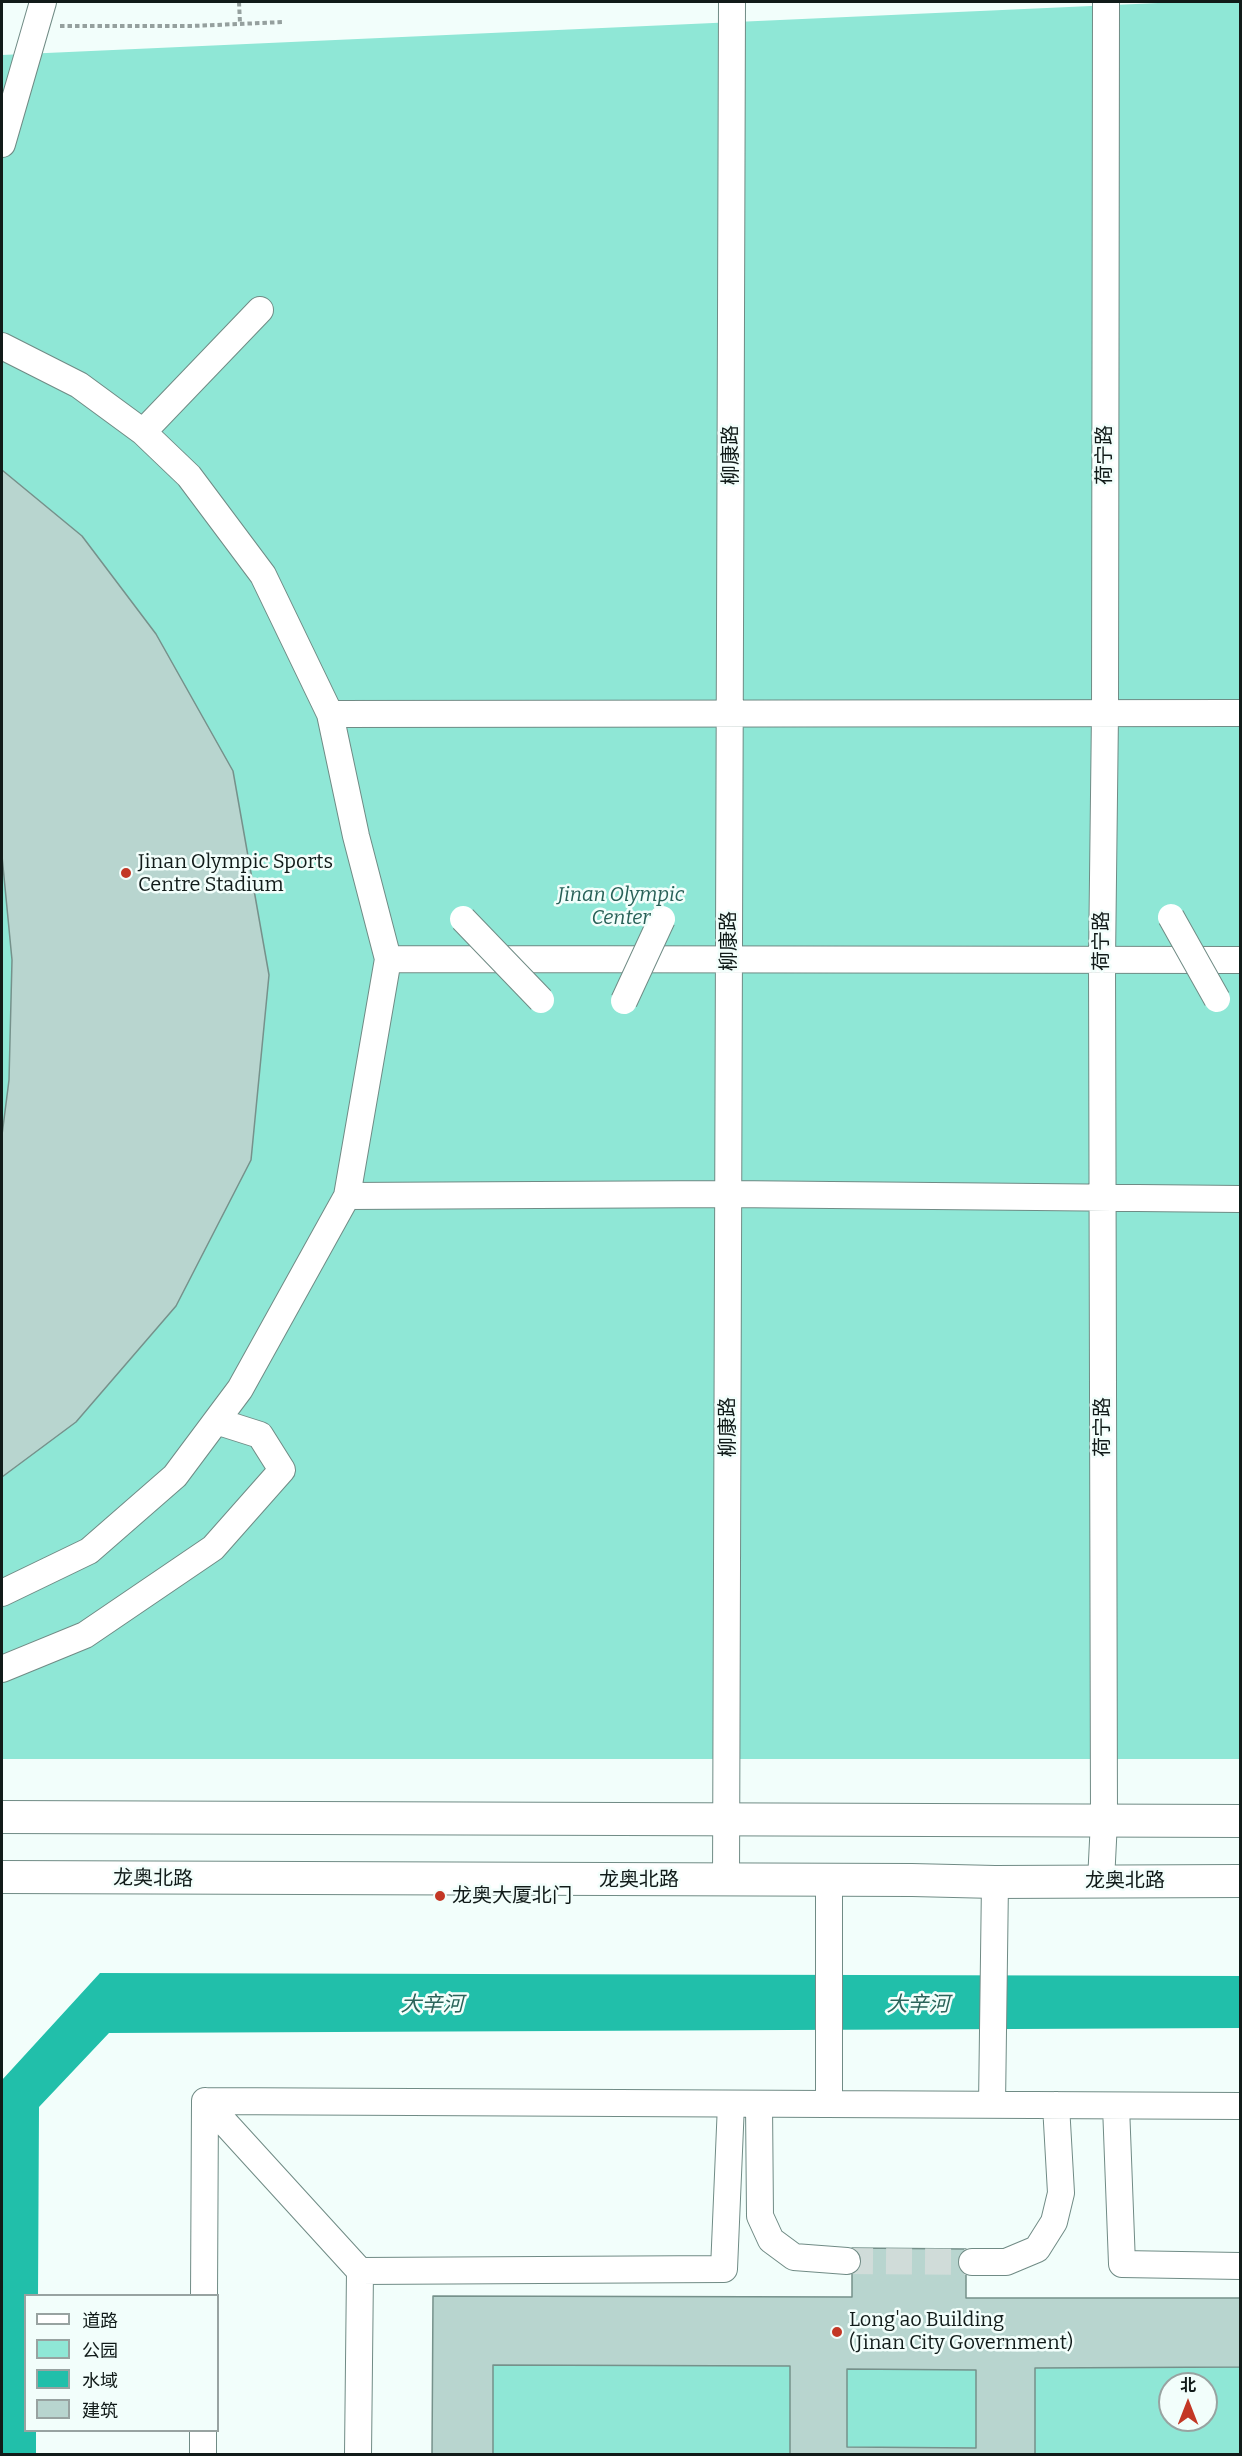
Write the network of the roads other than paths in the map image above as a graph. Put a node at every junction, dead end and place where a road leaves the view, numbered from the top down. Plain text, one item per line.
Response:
1 (43, 2) edge
2 (732, 2) edge
3 (1106, 2) edge
4 (7, 100) edge
5 (2, 144) edge
6 (260, 310) dead end
7 (2, 346) edge
8 (143, 432) junction
9 (1105, 713) junction
10 (1240, 713) edge
11 (330, 714) junction
12 (730, 714) junction
13 (1171, 918) dead end
14 (463, 919) dead end
15 (662, 919) dead end
16 (388, 959) junction
17 (729, 959) junction
18 (1102, 960) junction
19 (1240, 960) edge
20 (544, 1003) dead end
21 (1220, 1003) dead end
22 (622, 1004) dead end
23 (729, 1194) junction
24 (347, 1196) junction
25 (1102, 1198) junction
26 (1240, 1199) edge
27 (216, 1421) junction
28 (2, 1593) edge
29 (2, 1669) edge
30 (2, 1817) edge
31 (726, 1820) junction
32 (1104, 1821) junction
33 (1240, 1821) edge
34 (2, 1877) edge
35 (726, 1880) junction
36 (829, 1880) junction
37 (1101, 1881) junction
38 (1240, 1881) edge
39 (995, 1882) junction
40 (205, 2102) junction
41 (731, 2104) junction
42 (759, 2104) junction
43 (829, 2104) junction
44 (992, 2105) junction
45 (1056, 2106) junction
46 (1116, 2106) junction
47 (1240, 2106) edge
48 (847, 2261) tunnel mouth
49 (972, 2262) tunnel mouth
50 (1240, 2266) edge
51 (360, 2271) junction
52 (204, 2294) edge
53 (203, 2432) edge
54 (203, 2454) edge
55 (357, 2454) edge

1 - 4 street
2 - 12 street, 柳康路
3 - 9 street, 荷宁路
4 - 5 street
6 - 8 street
7 - 8 street
8 - 11 street
9 - 10 street
9 - 12 street
9 - 18 street, 荷宁路
11 - 12 street
11 - 16 street
12 - 17 street, 柳康路
13 - 21 street, bridge
14 - 20 street, bridge
15 - 22 street, bridge
16 - 17 street
16 - 24 street
17 - 18 street
17 - 23 street, 柳康路
18 - 19 street
18 - 25 street, 荷宁路
23 - 24 street
23 - 25 street
23 - 31 street, 柳康路
24 - 27 street
25 - 26 street
25 - 32 street, 荷宁路
27 - 28 street
27 - 29 street
30 - 31 main road
31 - 32 main road
31 - 35 street, 柳康路
32 - 33 main road
32 - 37 street, 荷宁路
34 - 35 main road, 龙奥北路
35 - 36 main road, 龙奥北路
36 - 39 main road, 龙奥北路
36 - 43 street
37 - 38 main road, 龙奥北路
37 - 39 main road, 龙奥北路
39 - 44 street
40 - 41 street
40 - 51 street
40 - 52 street
41 - 42 street
41 - 51 street
42 - 43 street
42 - 48 street
43 - 44 street
44 - 45 street
45 - 46 street
45 - 49 street
46 - 47 street
46 - 50 street
51 - 55 street
53 - 54 street

